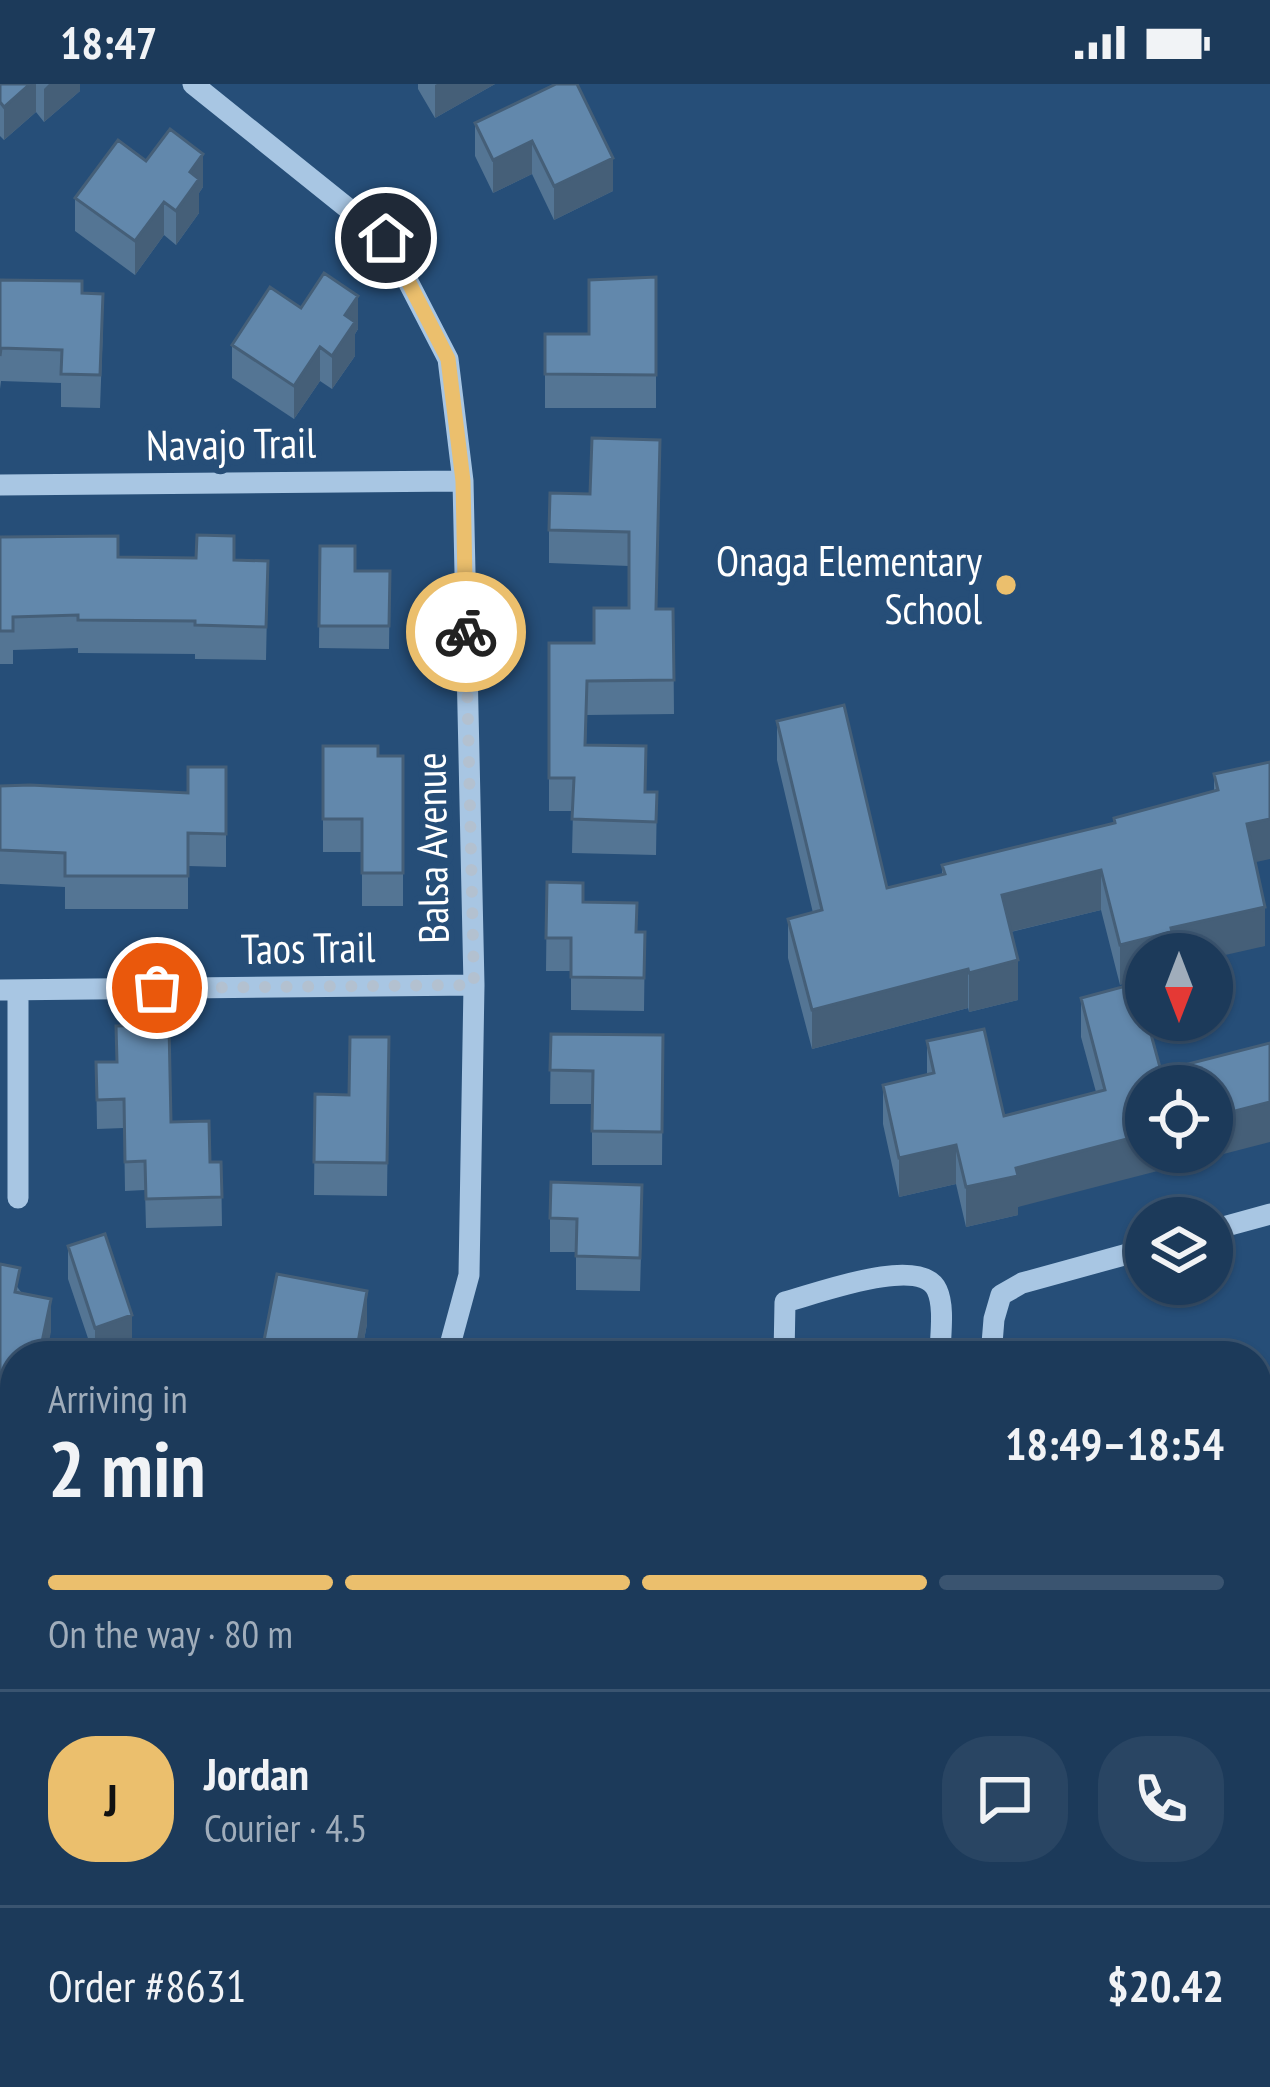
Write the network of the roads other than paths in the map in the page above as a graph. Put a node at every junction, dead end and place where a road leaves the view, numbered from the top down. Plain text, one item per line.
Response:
1 (193, 84) edge
2 (463, 481) junction
3 (0, 485) edge
4 (474, 985) junction
5 (9, 990) edge
6 (17, 1198) dead end
7 (1270, 1214) edge
8 (1233, 1224) edge
9 (1125, 1255) edge
10 (451, 1341) edge
11 (784, 1341) edge
12 (940, 1341) edge
13 (992, 1341) edge

1 - 2 street, Balsa Avenue
2 - 3 street, Navajo Trail
2 - 4 street, Balsa Avenue
4 - 5 street, Taos Trail
4 - 10 street, Balsa Avenue
5 - 6 street
7 - 8 street
9 - 13 street
11 - 12 street

